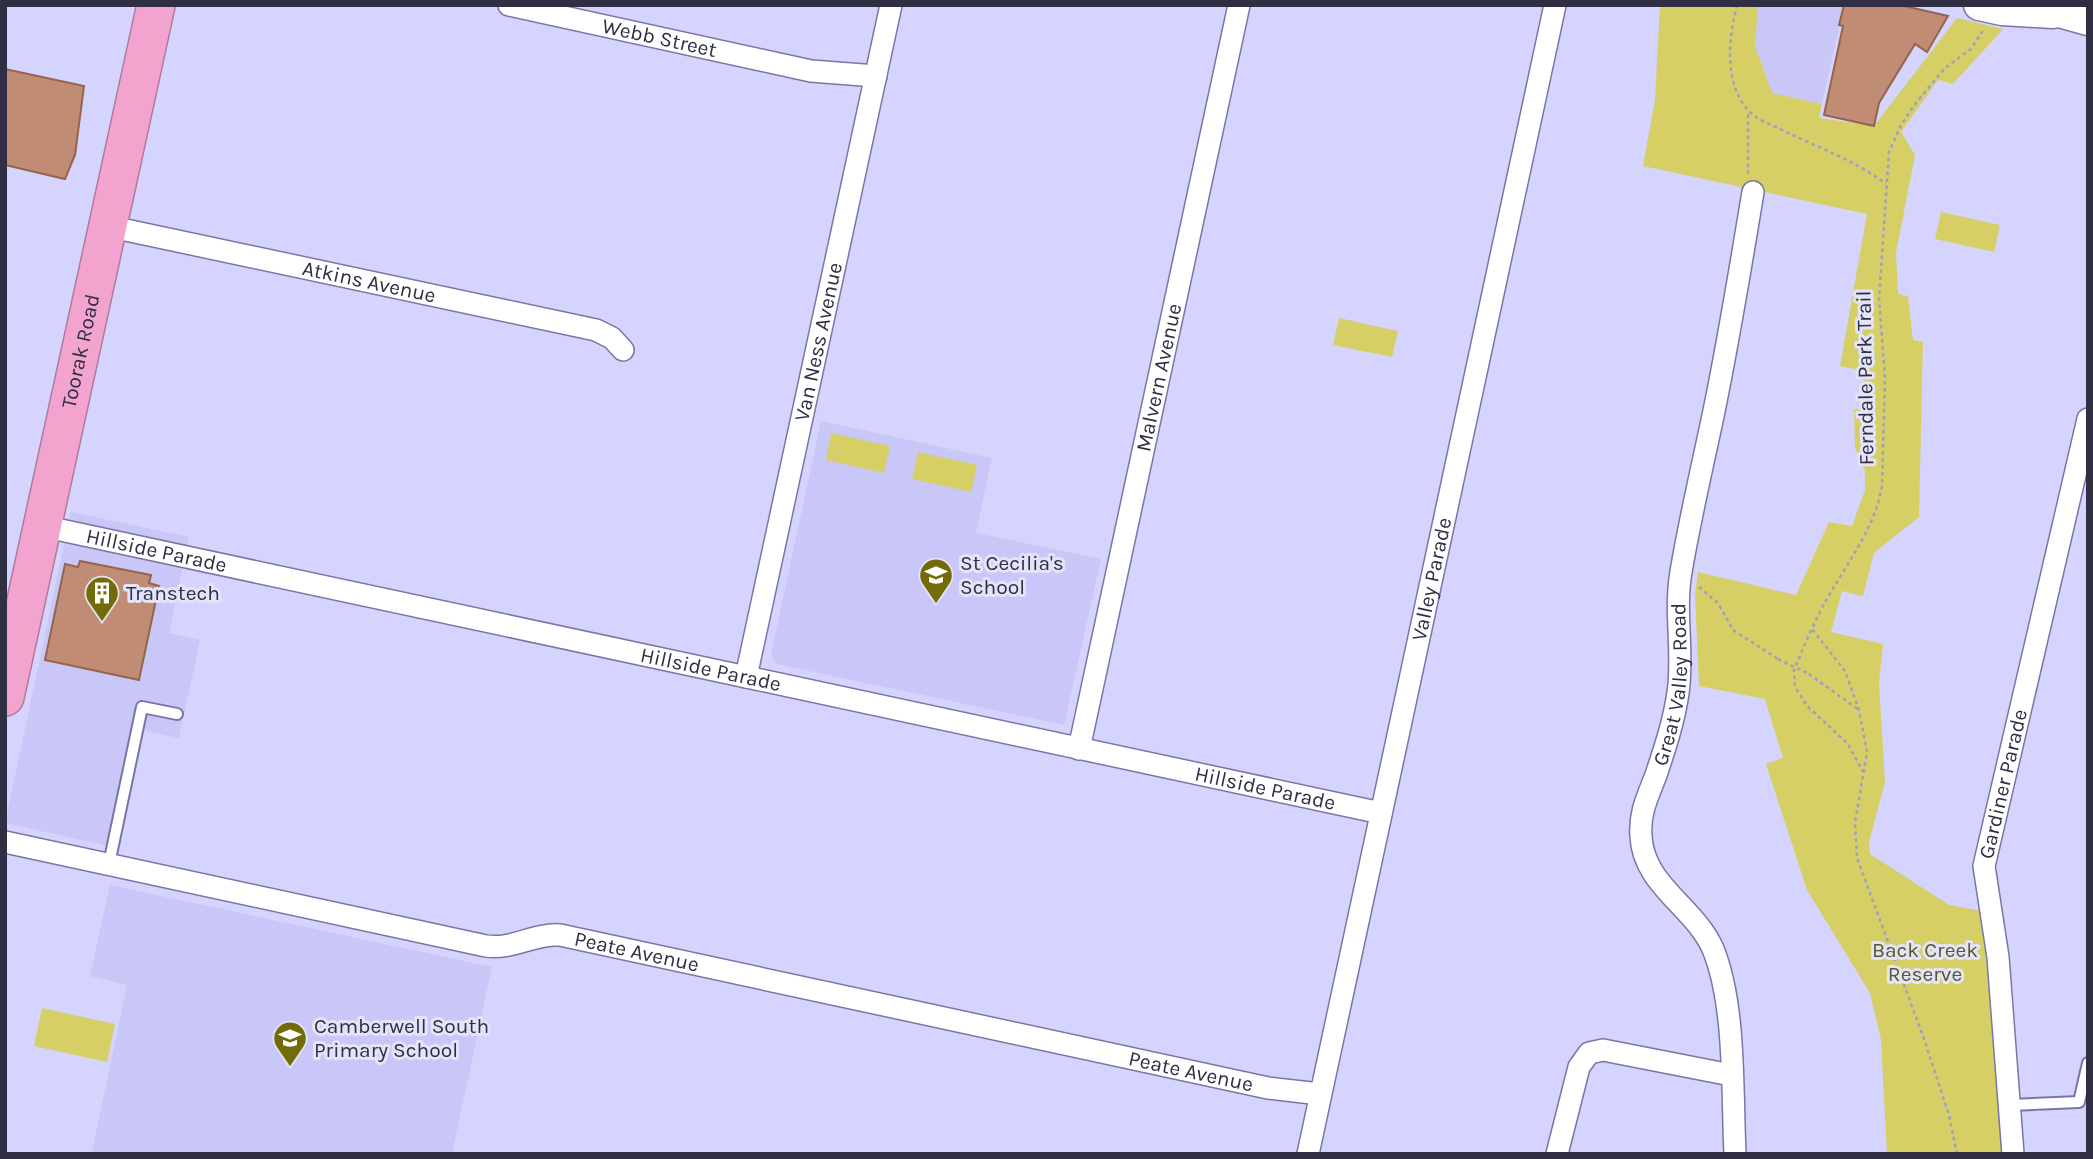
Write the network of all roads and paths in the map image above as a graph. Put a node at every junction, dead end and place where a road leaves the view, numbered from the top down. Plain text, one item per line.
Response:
1 (156, 5) edge
2 (509, 5) edge
3 (891, 5) edge
4 (1239, 5) edge
5 (1555, 5) edge
6 (1737, 5) edge
7 (1984, 7) edge
8 (2043, 9) edge
9 (2088, 20) edge
10 (874, 85) junction
11 (1748, 110) junction
12 (1887, 185) junction
13 (1753, 192) joint
14 (107, 226) junction
15 (622, 350) dead end
16 (2088, 419) edge
17 (42, 526) junction
18 (1681, 572) junction
19 (1812, 629) junction
20 (746, 677) junction
21 (5, 697) edge
22 (1858, 710) junction
23 (177, 714) dead end
24 (1079, 749) junction
25 (1863, 772) junction
26 (1381, 813) junction
27 (5, 842) edge
28 (109, 864) junction
29 (2088, 1063) edge
30 (1731, 1075) junction
31 (1319, 1100) junction
32 (2010, 1105) junction
33 (1308, 1154) edge
34 (1556, 1154) edge
35 (1735, 1154) edge
36 (1956, 1154) edge
37 (2013, 1154) edge

1 - 14 highway, Toorak Road
2 - 10 street, Webb Street
3 - 10 street, Van Ness Avenue
4 - 24 street, Malvern Avenue
5 - 26 street, Valley Parade
6 - 11 path
7 - 8 main road
7 - 12 path, Ferndale Park Trail
8 - 9 main road
10 - 20 street, Van Ness Avenue
11 - 12 path
11 - 13 path
12 - 19 path, Ferndale Park Trail
13 - 18 street, Great Valley Road
14 - 15 street, Atkins Avenue
14 - 17 highway, Toorak Road
16 - 32 street, Gardiner Parade
17 - 20 street, Hillside Parade
17 - 21 highway, Toorak Road
18 - 22 path, bridge
18 - 30 street, Great Valley Road
19 - 22 path
19 - 25 path, Ferndale Park Trail
20 - 24 street, Hillside Parade
22 - 25 path
23 - 28 lane
24 - 26 street, Hillside Parade
25 - 36 path
26 - 31 street, Valley Parade
27 - 28 street, Peate Avenue
28 - 31 street, Peate Avenue
29 - 32 lane
30 - 34 street
30 - 35 street, Great Valley Road
31 - 33 street, Valley Parade
32 - 37 street, Gardiner Parade

